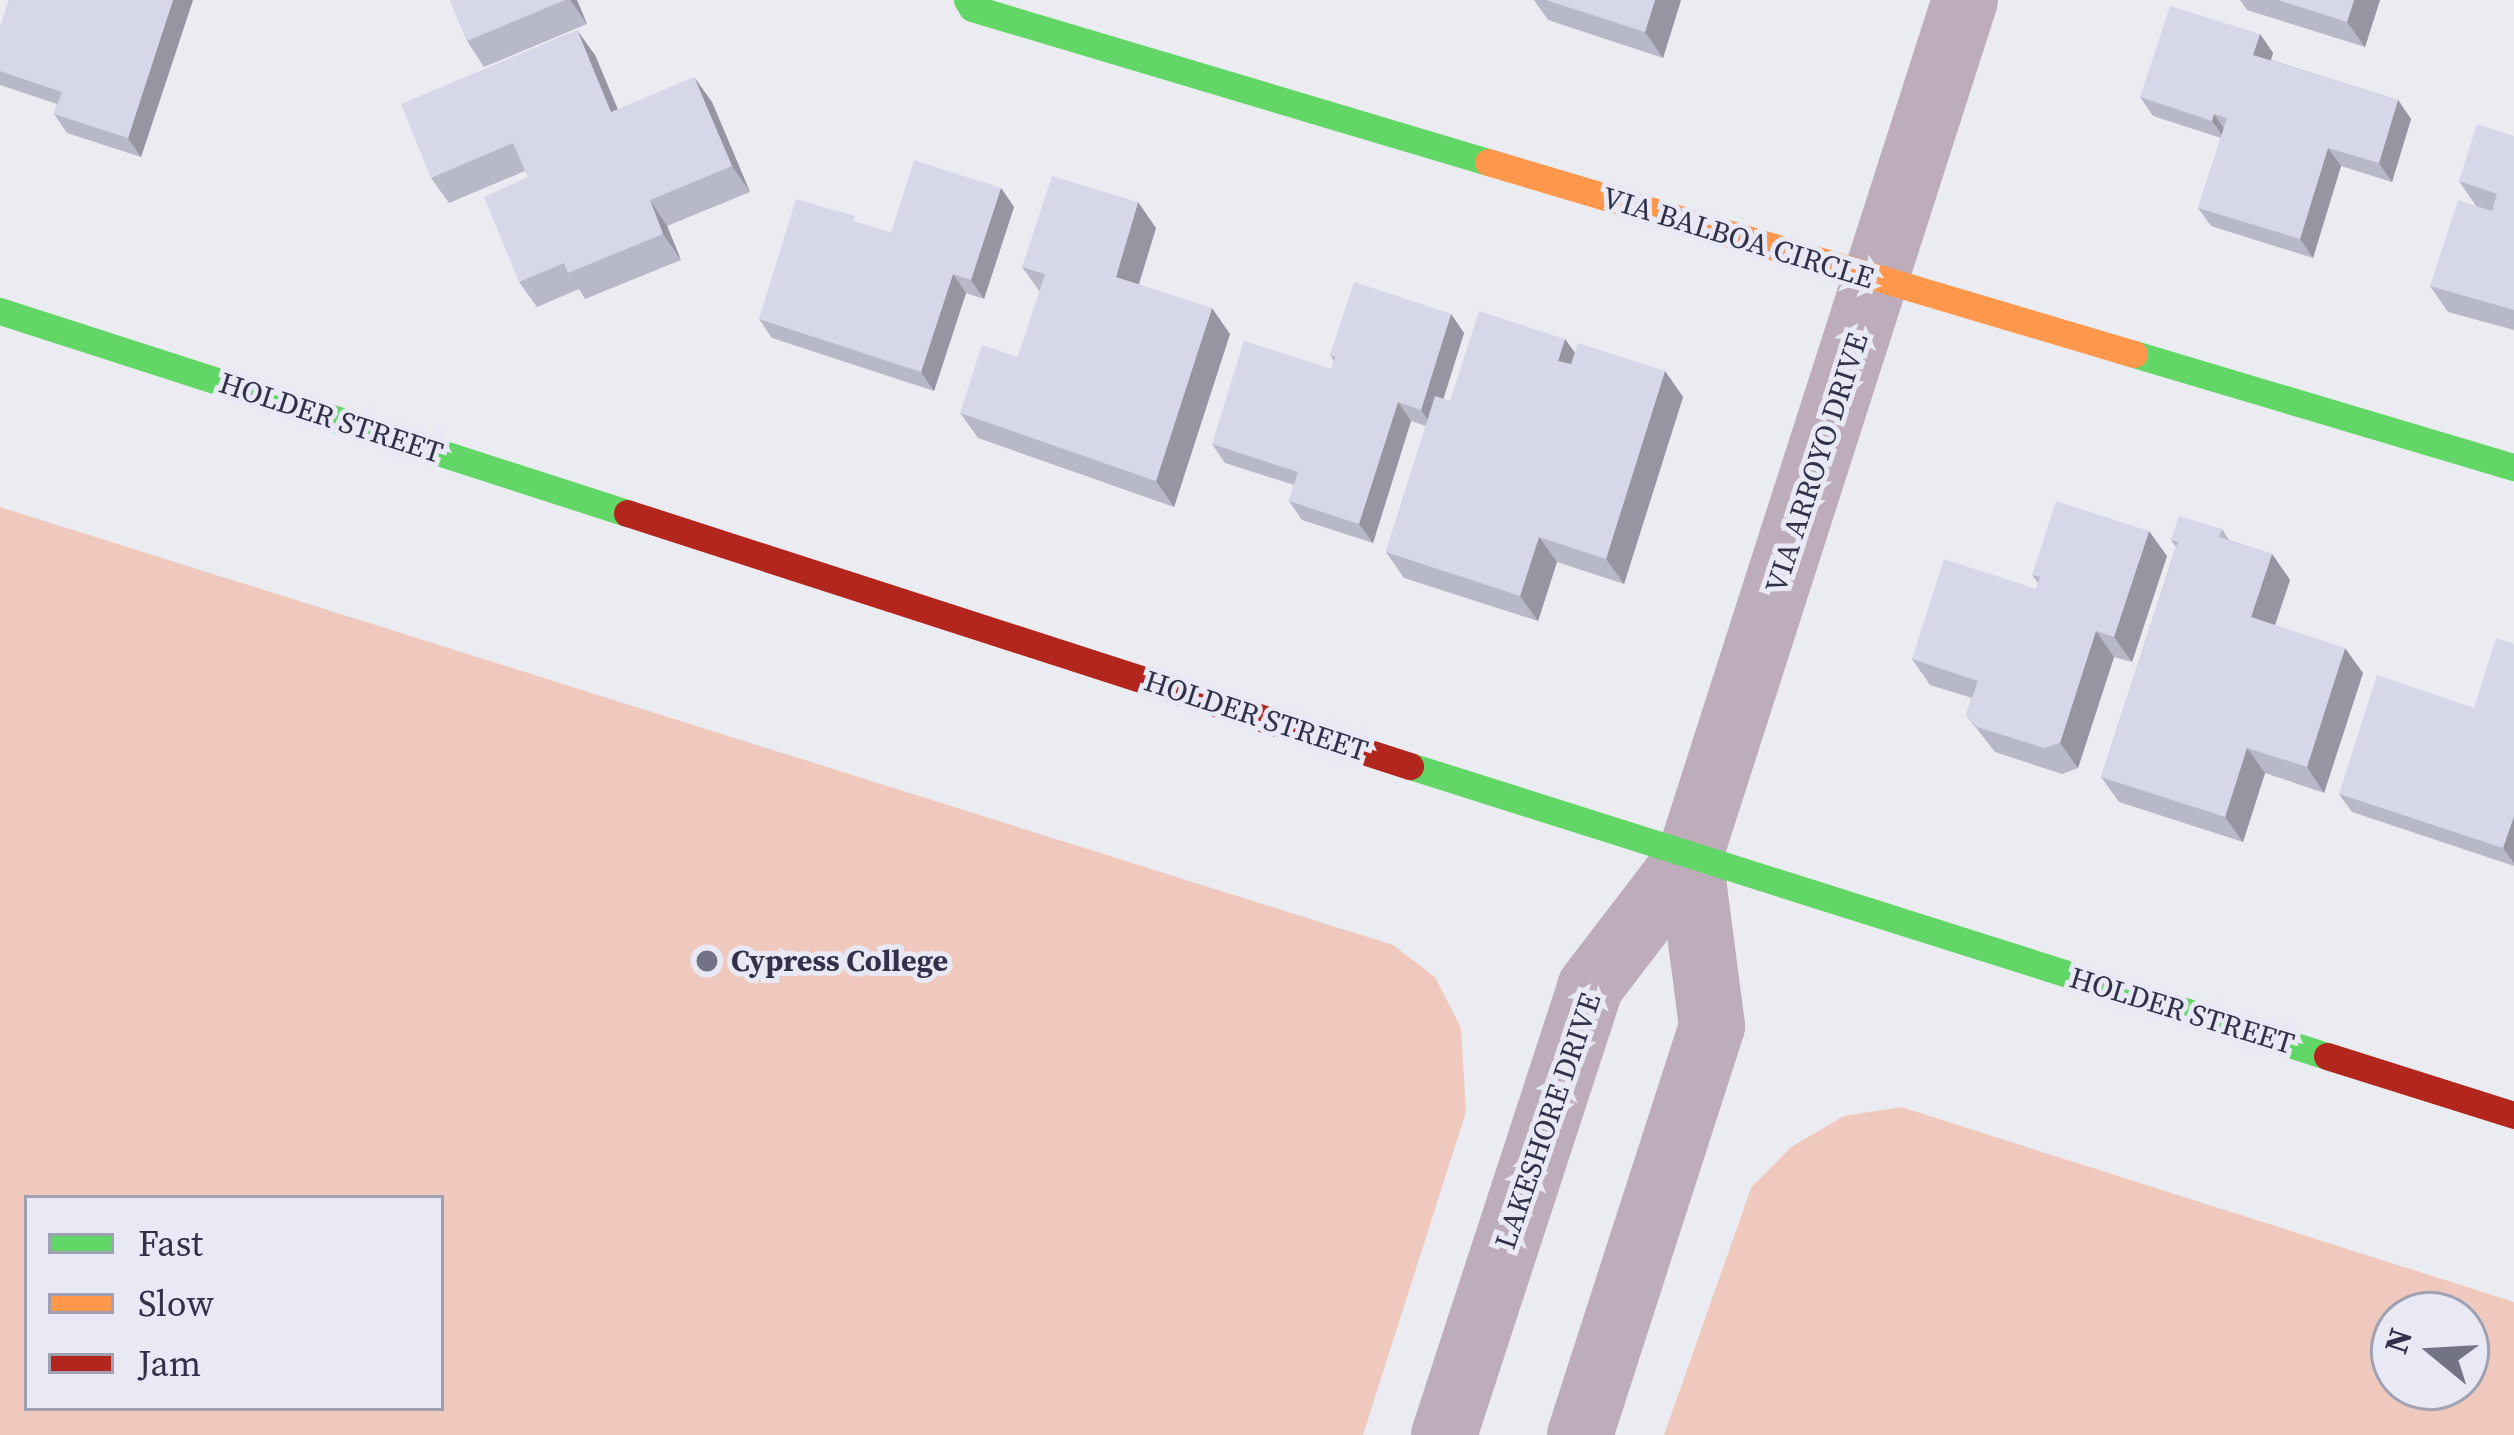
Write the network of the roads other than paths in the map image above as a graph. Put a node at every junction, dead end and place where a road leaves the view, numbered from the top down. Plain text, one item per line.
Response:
1 (968, 0) edge
2 (1965, 0) edge
3 (1876, 279) junction
4 (0, 311) edge
5 (2514, 467) edge
6 (1690, 856) junction
7 (2514, 1115) edge
8 (1444, 1435) edge
9 (1580, 1435) edge

1 - 3 street, VIA BALBOA CIRCLE
2 - 3 street, VIA ARROYO DRIVE
3 - 5 street, VIA BALBOA CIRCLE
3 - 6 street, VIA ARROYO DRIVE
4 - 6 street, HOLDER STREET
6 - 7 street, HOLDER STREET
6 - 8 street, LAKESHORE DRIVE
6 - 9 street

